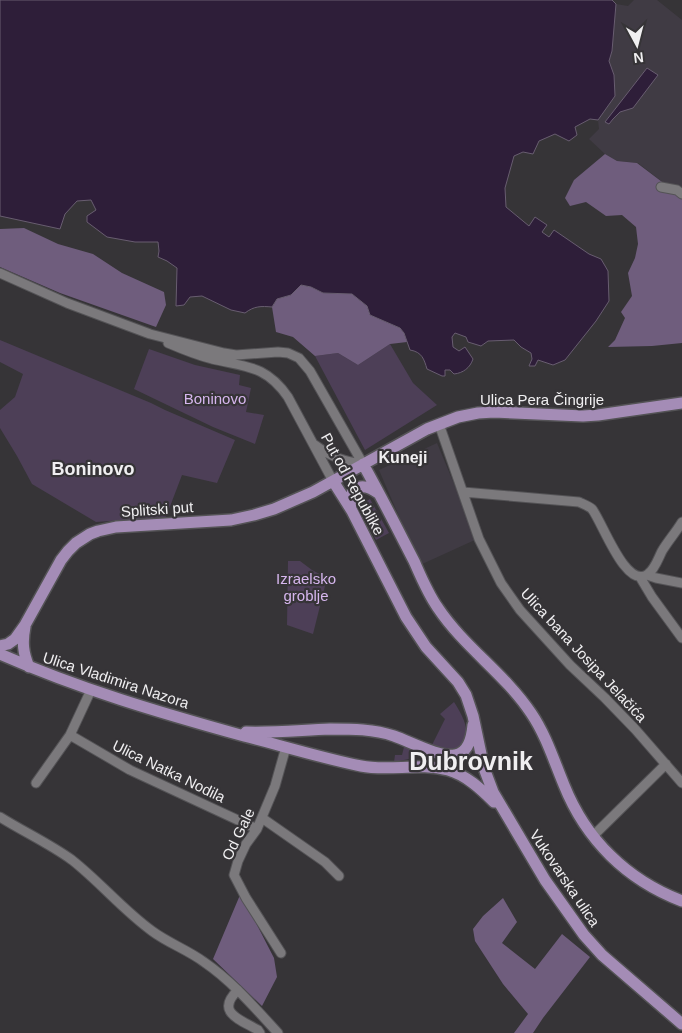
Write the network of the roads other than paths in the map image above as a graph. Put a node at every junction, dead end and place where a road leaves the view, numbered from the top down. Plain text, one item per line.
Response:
1 (661, 187) dead end
2 (682, 194) edge
3 (0, 273) edge
4 (150, 334) junction
5 (682, 396) edge
6 (677, 404) edge
7 (440, 424) junction
8 (313, 444) junction
9 (363, 464) junction
10 (332, 480) junction
11 (463, 492) junction
12 (379, 493) junction
13 (352, 511) junction
14 (682, 522) edge
15 (644, 576) junction
16 (682, 583) edge
17 (26, 625) junction
18 (682, 638) edge
19 (0, 646) edge
20 (0, 654) edge
21 (29, 667) junction
22 (90, 690) junction
23 (473, 716) junction
24 (225, 730) junction
25 (288, 731) junction
26 (70, 735) junction
27 (286, 747) junction
28 (424, 748) junction
29 (666, 764) junction
30 (413, 766) junction
31 (36, 783) dead end
32 (682, 783) edge
33 (505, 814) junction
34 (0, 817) edge
35 (262, 818) junction
36 (257, 829) junction
37 (592, 836) junction
38 (339, 876) dead end
39 (682, 901) edge
40 (281, 953) dead end
41 (238, 990) junction
42 (682, 1024) edge
43 (260, 1033) edge
44 (278, 1033) edge

1 - 2 street
3 - 4 street
4 - 8 street, Put od Republike
4 - 9 street
5 - 6 street
6 - 7 main road, Ulica Pera Čingrije
7 - 9 main road, Ulica Pera Čingrije
7 - 11 street, Ulica bana Josipa Jelačića
8 - 9 street
8 - 10 street, Put od Republike
9 - 10 main road, Splitski put
9 - 12 main road
10 - 13 main road, Put od Republike
10 - 17 main road, Splitski put
11 - 15 street
11 - 29 street, Ulica bana Josipa Jelačića
12 - 13 main road
12 - 37 main road
13 - 23 main road, Put od Republike
14 - 15 street
15 - 16 street
15 - 18 street
17 - 19 main road, Splitski put
17 - 21 main road, Splitski put
20 - 21 main road, Ulica Vladimira Nazora
21 - 22 main road, Ulica Vladimira Nazora
22 - 24 main road, Ulica Vladimira Nazora
22 - 26 street
23 - 28 main road, Ulica Vladimira Nazora
23 - 33 main road, Vukovarska ulica
24 - 25 main road, Ulica Vladimira Nazora
24 - 27 main road, Ulica Vladimira Nazora
25 - 27 main road
25 - 28 main road, Ulica Vladimira Nazora
26 - 31 street
26 - 36 street, Ulica Natka Nodila
27 - 30 main road, Ulica Vladimira Nazora
27 - 35 street, Od Gale
28 - 30 main road
29 - 32 street, Ulica bana Josipa Jelačića
29 - 37 street
30 - 33 main road, Ulica Vladimira Nazora
33 - 42 main road, Vukovarska ulica
34 - 41 street
35 - 36 street, Od Gale
35 - 38 street
36 - 40 street, Od Gale
37 - 39 main road
41 - 43 street
41 - 44 street

